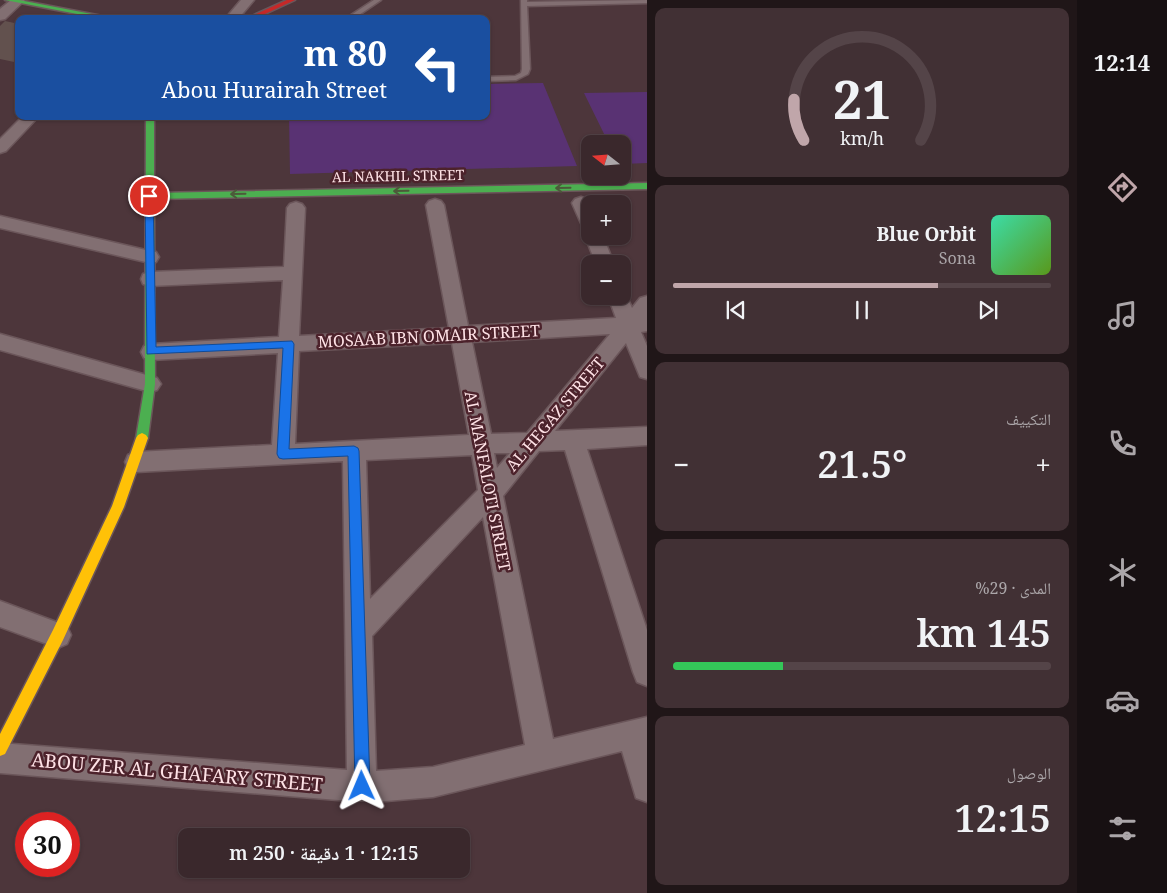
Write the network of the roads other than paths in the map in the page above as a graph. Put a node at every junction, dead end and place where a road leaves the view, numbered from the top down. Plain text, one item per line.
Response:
1 (233, 0) edge
2 (292, 0) edge
3 (378, 0) edge
4 (647, 0) edge
5 (248, 1) edge
6 (524, 2) edge
7 (8, 7) edge
8 (20, 15) edge
9 (79, 15) edge
10 (235, 15) edge
11 (257, 15) edge
12 (354, 15) edge
13 (490, 79) edge
14 (28, 120) edge
15 (150, 120) edge
16 (0, 148) edge
17 (647, 186) edge
18 (149, 196) junction
19 (435, 206) dead end
20 (296, 208) dead end
21 (0, 222) edge
22 (150, 257) junction
23 (293, 273) junction
24 (150, 279) junction
25 (647, 303) edge
26 (624, 305) edge
27 (638, 324) edge
28 (460, 334) junction
29 (0, 342) edge
30 (289, 344) junction
31 (151, 352) junction
32 (647, 371) edge
33 (150, 384) junction
34 (647, 436) edge
35 (573, 440) junction
36 (531, 442) junction
37 (481, 444) junction
38 (354, 451) junction
39 (283, 454) junction
40 (136, 462) junction
41 (491, 493) junction
42 (0, 614) edge
43 (358, 631) junction
44 (58, 635) junction
45 (647, 672) edge
46 (640, 733) edge
47 (0, 749) edge
48 (542, 757) junction
49 (0, 758) edge
50 (362, 786) junction
51 (647, 787) edge

1 - 5 street
2 - 11 main road
3 - 12 lane
4 - 6 lane
5 - 10 street
6 - 13 lane
7 - 8 main road
7 - 9 main road
14 - 16 street
15 - 18 main road
17 -> 18 main road, AL NAKHIL STREET
18 - 22 main road
19 - 28 street, AL MANFALOTI STREET
20 - 23 street
21 - 22 street
22 - 24 main road
23 - 24 street
23 - 30 street
24 - 31 main road
25 - 27 street, AL HEGAZ STREET
26 - 27 street
27 - 28 street, MOSAAB IBN OMAIR STREET
27 - 32 street
27 - 36 street, AL HEGAZ STREET
28 - 30 street, MOSAAB IBN OMAIR STREET
28 - 37 street, AL MANFALOTI STREET
29 - 33 street
30 - 31 street, MOSAAB IBN OMAIR STREET
30 - 39 street
31 - 33 main road
33 - 40 main road
34 - 35 street
35 - 36 street
35 - 45 street
36 - 37 street
36 - 41 street, AL HEGAZ STREET
37 - 38 street
37 - 41 street, AL MANFALOTI STREET
38 - 39 street
38 - 43 street
39 - 40 street
40 - 44 main road
41 - 43 street, AL HEGAZ STREET
41 - 48 street, AL MANFALOTI STREET
42 - 44 street
43 - 50 street
44 - 47 main road
46 - 48 street, ABOU ZER AL GHAFARY STREET
46 - 51 street
48 - 50 street, ABOU ZER AL GHAFARY STREET
49 - 50 street, ABOU ZER AL GHAFARY STREET

